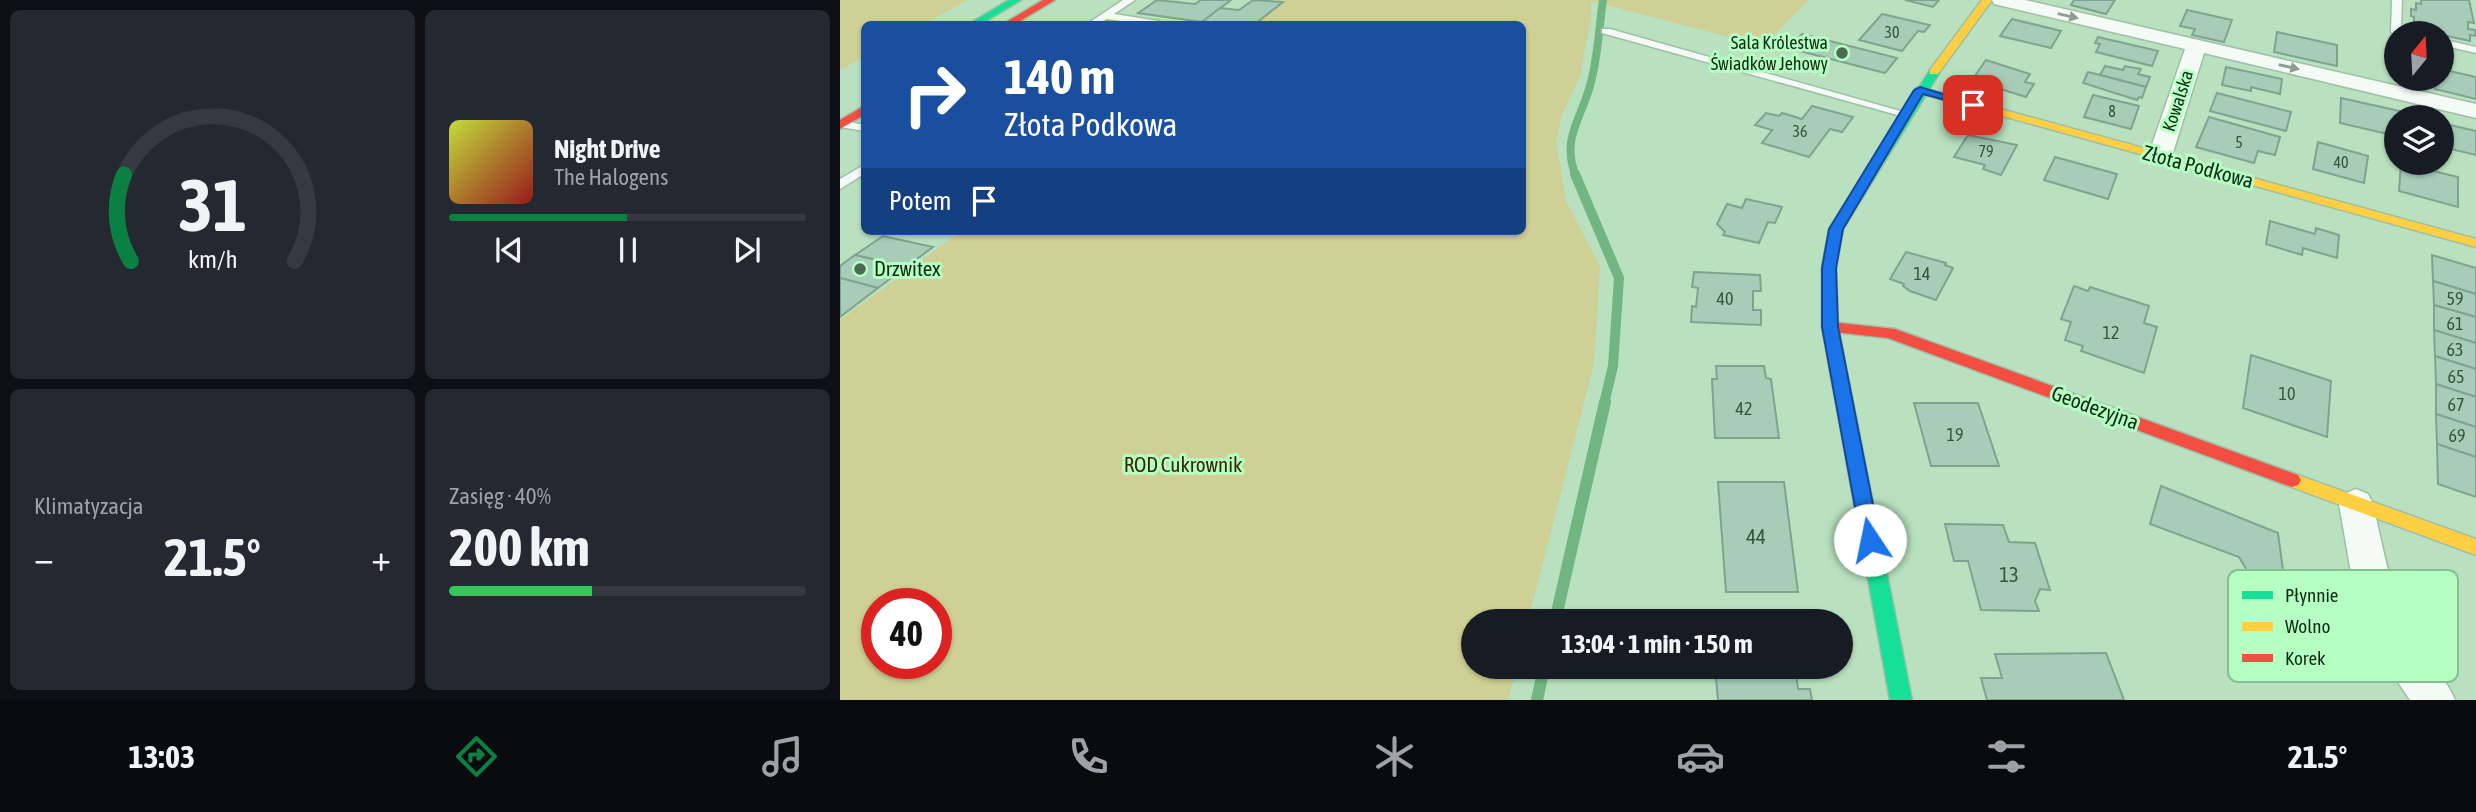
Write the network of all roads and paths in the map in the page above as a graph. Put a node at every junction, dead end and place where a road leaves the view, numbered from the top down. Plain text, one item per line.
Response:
1 (1016, 0) edge
2 (1050, 0) edge
3 (1130, 0) edge
4 (1987, 0) edge
5 (2001, 0) edge
6 (2397, 0) edge
7 (1105, 16) junction
8 (979, 21) edge
9 (1014, 21) edge
10 (1097, 21) edge
11 (1139, 21) edge
12 (2396, 21) edge
13 (1606, 31) dead end
14 (2454, 45) edge
15 (2196, 46) junction
16 (2476, 50) edge
17 (1920, 90) junction
18 (2476, 111) edge
19 (861, 112) edge
20 (1905, 114) junction
21 (841, 124) edge
22 (861, 127) edge
23 (2160, 156) junction
24 (861, 171) edge
25 (840, 185) edge
26 (2476, 243) edge
27 (1830, 327) junction
28 (2356, 504) junction
29 (2476, 547) edge
30 (2369, 570) edge
31 (2422, 682) edge
32 (1900, 700) edge
33 (2435, 700) edge

1 - 8 street
2 - 9 street
3 - 7 lane
4 - 17 street
5 -> 15 street
6 - 12 lane
7 - 10 lane
7 - 11 lane
13 - 20 lane
14 - 16 lane
15 -> 18 street
15 - 23 street, Kowalska
17 - 20 street
17 - 23 street, Złota Podkowa
19 - 21 street
20 - 27 street
21 - 22 lane
23 - 26 street, Złota Podkowa
24 - 25 lane
27 - 28 street, Geodezyjna
27 - 32 street
28 - 29 street, Geodezyjna
28 - 30 street
31 - 33 street

